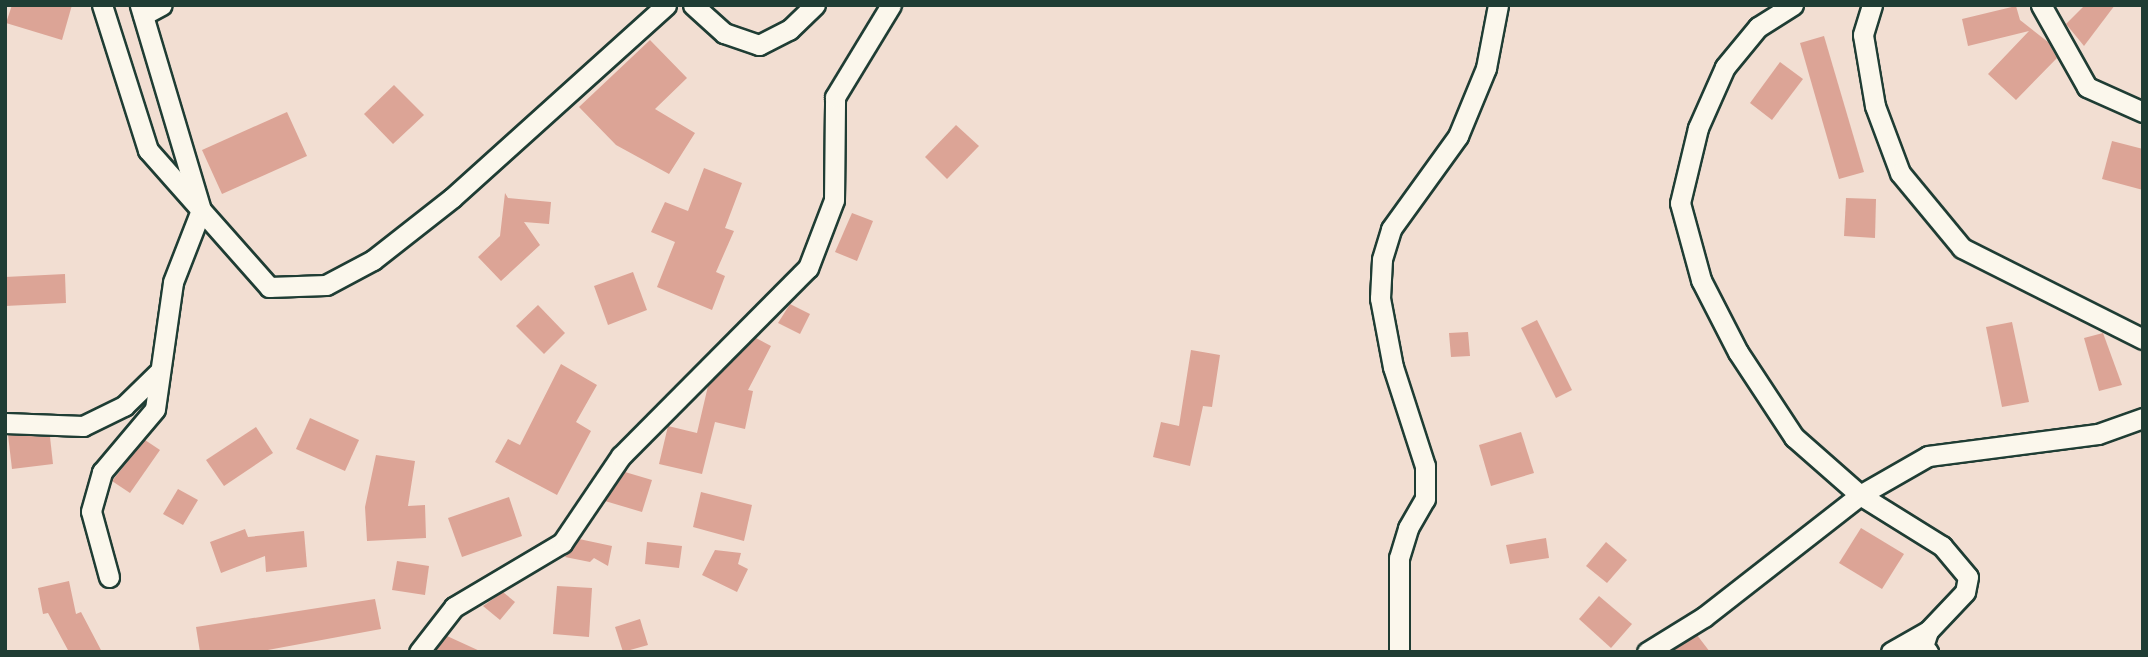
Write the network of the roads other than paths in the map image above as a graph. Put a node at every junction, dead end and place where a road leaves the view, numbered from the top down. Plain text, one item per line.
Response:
1 (102, 5) edge
2 (162, 5) edge
3 (666, 5) edge
4 (693, 5) edge
5 (815, 5) edge
6 (891, 5) edge
7 (1498, 5) edge
8 (1793, 5) edge
9 (1872, 5) edge
10 (2041, 5) edge
11 (142, 10) edge
12 (2143, 112) edge
13 (201, 210) junction
14 (2143, 340) edge
15 (160, 371) junction
16 (2143, 418) edge
17 (5, 423) edge
18 (1860, 495) junction
19 (109, 577) dead end
20 (1928, 631) junction
21 (419, 652) edge
22 (1399, 652) edge
23 (1647, 652) edge
24 (1891, 652) edge
25 (1928, 652) edge

1 - 13 street
2 - 11 street
3 - 13 street
4 - 5 street
6 - 21 street
7 - 22 street
8 - 18 street
9 - 14 street
10 - 12 street
11 - 13 street
13 - 15 street
15 - 17 street
15 - 19 street
16 - 18 street
18 - 20 street
18 - 23 street
20 - 24 street
20 - 25 street

